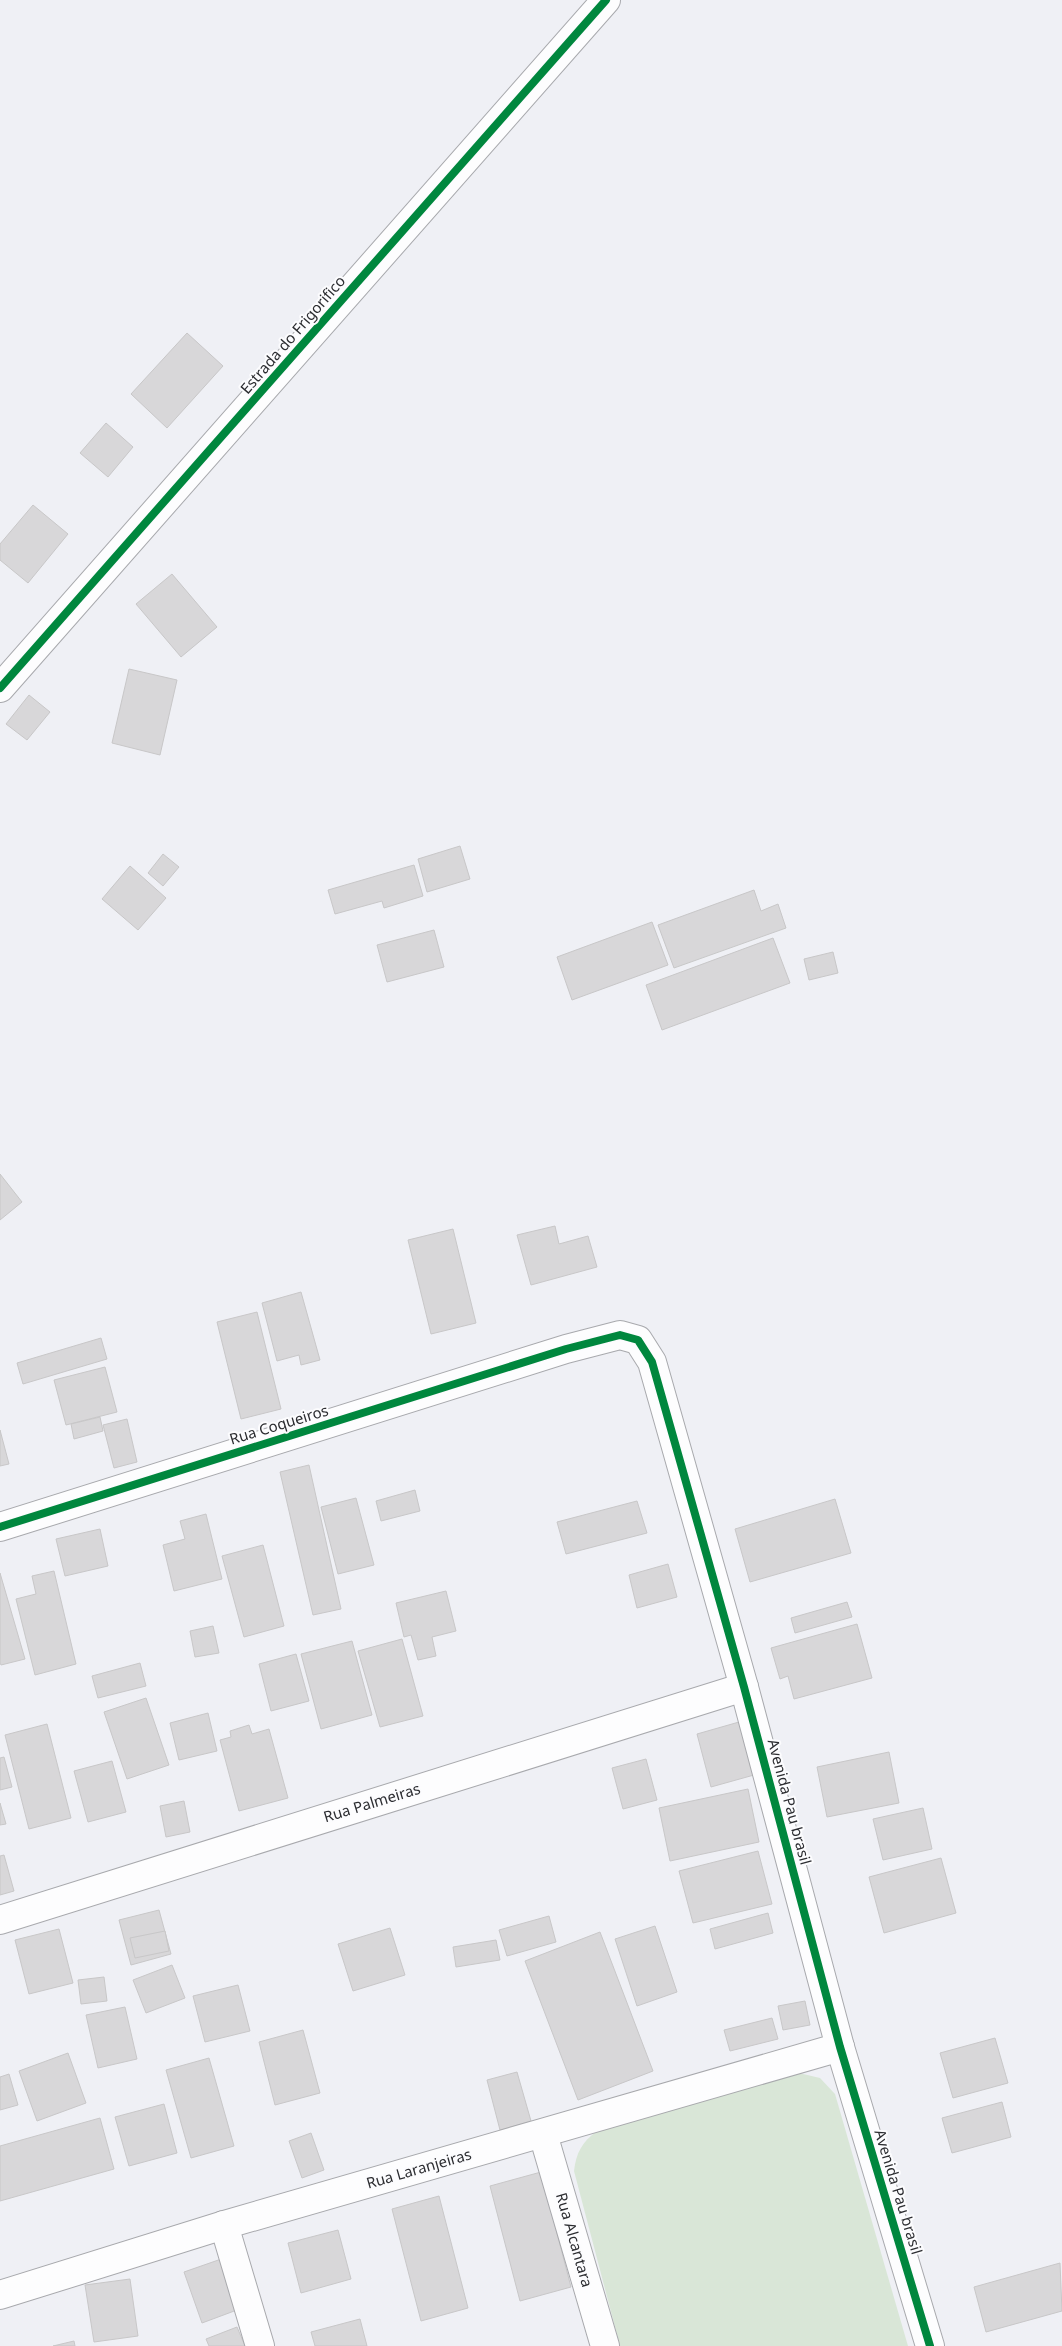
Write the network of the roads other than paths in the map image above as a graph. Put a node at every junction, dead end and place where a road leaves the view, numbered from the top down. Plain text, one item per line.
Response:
1 (606, 0) edge
2 (0, 688) edge
3 (566, 1349) joint
4 (0, 1527) edge
5 (744, 1687) junction
6 (0, 1920) edge
7 (840, 2047) junction
8 (543, 2134) junction
9 (224, 2225) junction
10 (0, 2296) edge
11 (260, 2346) edge
12 (605, 2346) edge
13 (930, 2346) edge

1 - 2 street, Estrada do Frigorifico
3 - 4 street, Rua Coqueiros
3 - 5 street, Avenida Pau brasil
5 - 6 street, Rua Palmeiras
5 - 7 street, Avenida Pau brasil
7 - 8 street, Rua Laranjeiras
7 - 13 street, Avenida Pau brasil
8 - 9 street, Rua Laranjeiras
8 - 12 street, Rua Alcantara
9 - 10 street, Rua Laranjeiras
9 - 11 street

